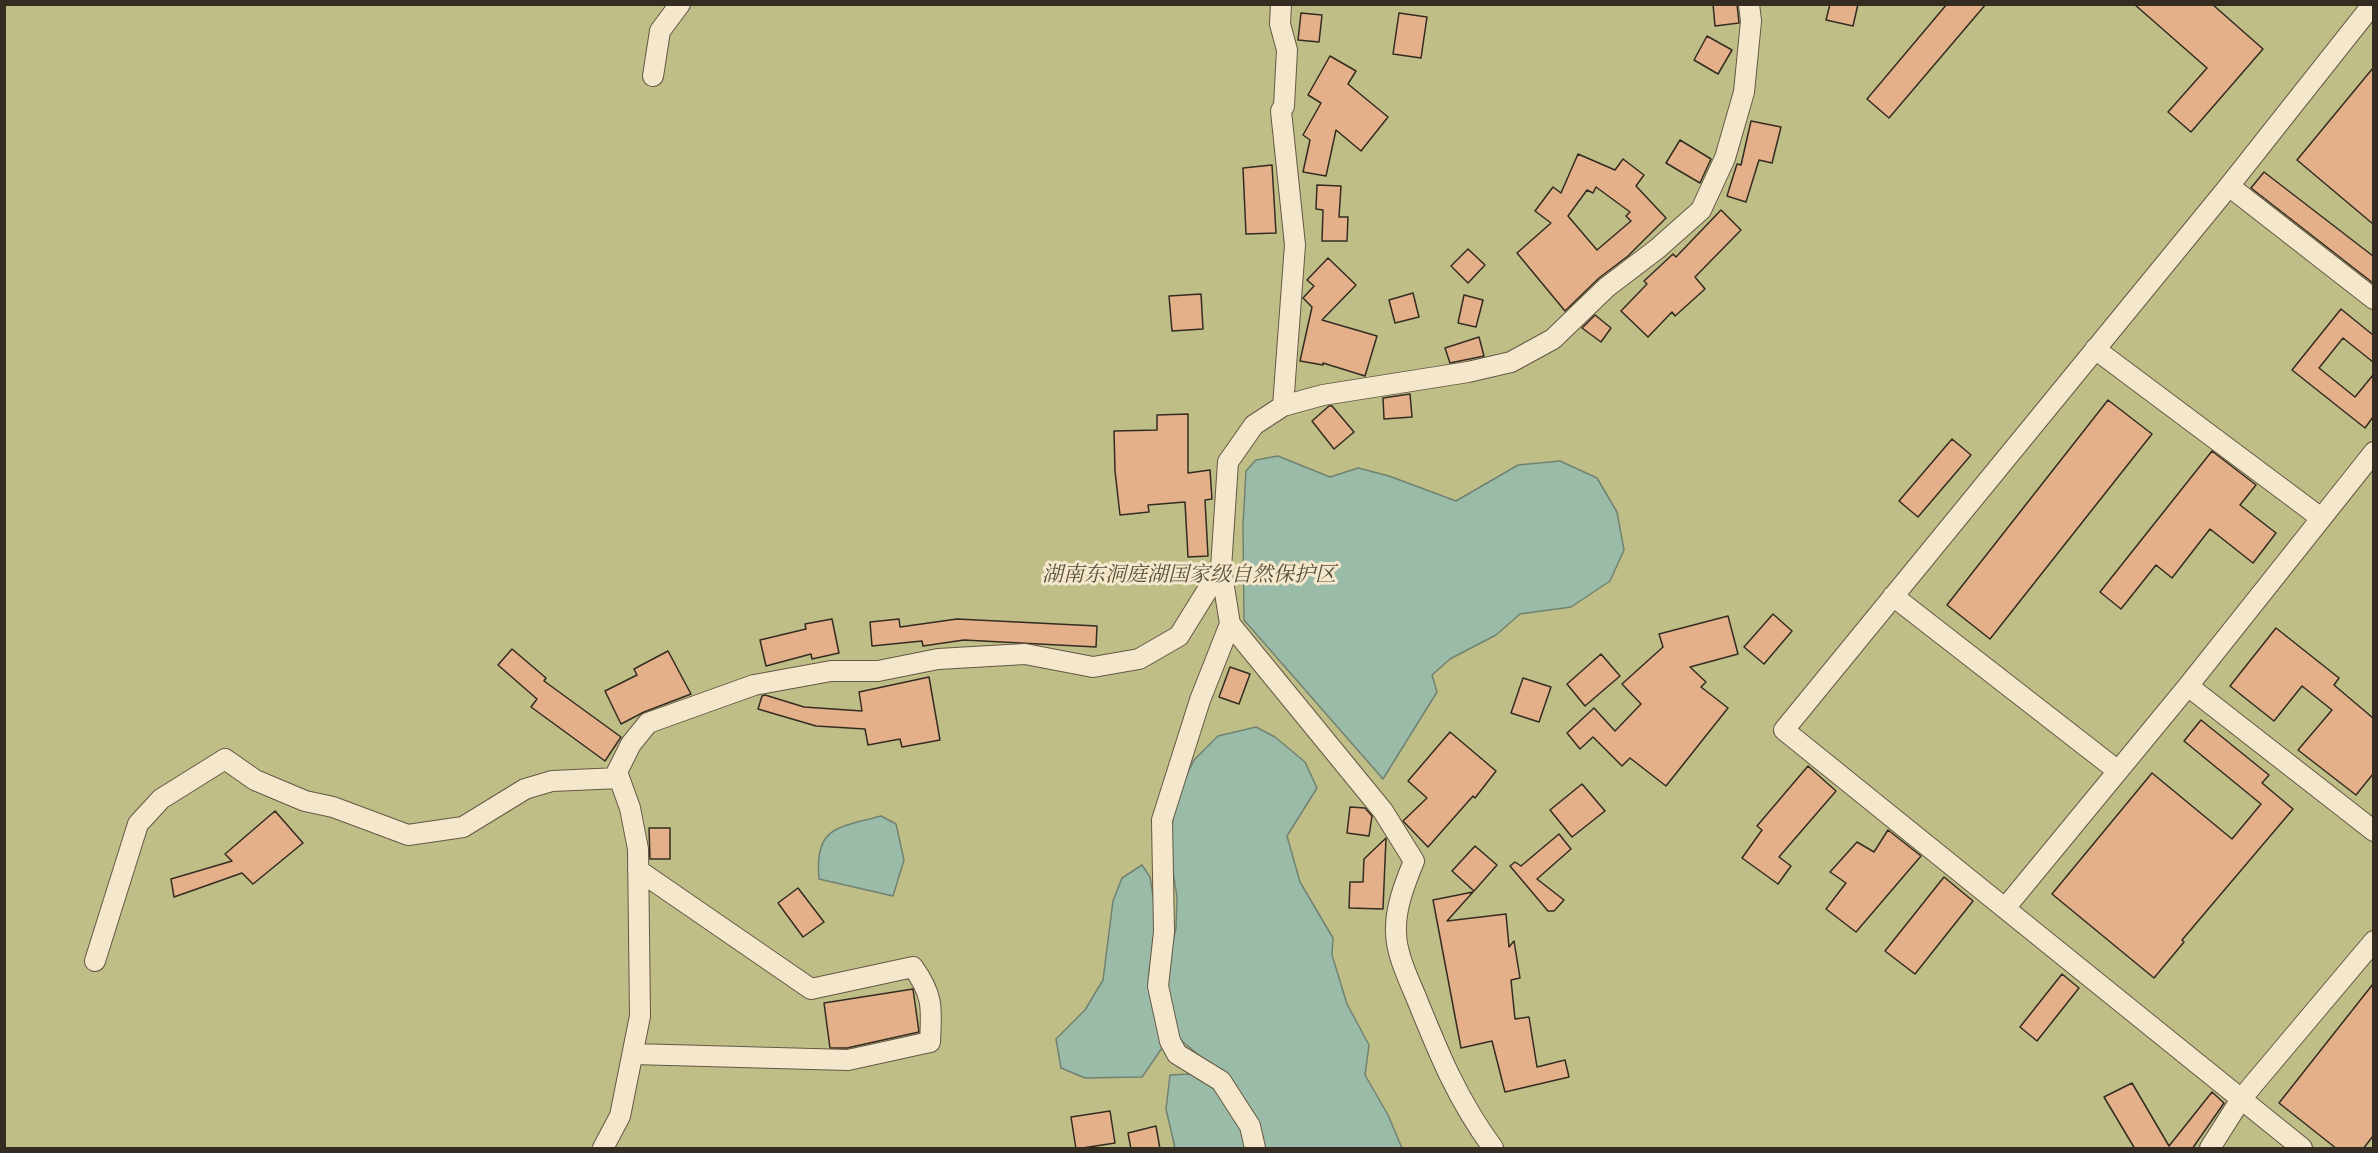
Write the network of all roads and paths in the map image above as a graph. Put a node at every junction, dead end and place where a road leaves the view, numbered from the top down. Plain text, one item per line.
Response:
1 (680, 4) edge
2 (1281, 4) edge
3 (1749, 4) edge
4 (2373, 4) edge
5 (653, 76) dead end
6 (2229, 186) junction
7 (2373, 299) edge
8 (2095, 348) junction
9 (1283, 406) junction
10 (2373, 452) edge
11 (2321, 518) junction
12 (1221, 568) junction
13 (1893, 596) junction
14 (1230, 624) junction
15 (2188, 686) junction
16 (2118, 771) junction
17 (619, 778) junction
18 (2373, 831) edge
19 (638, 870) junction
20 (2006, 907) junction
21 (2373, 941) edge
22 (95, 961) dead end
23 (633, 1054) junction
24 (2241, 1099) junction
25 (603, 1149) edge
26 (1255, 1149) edge
27 (1493, 1149) edge
28 (2210, 1149) edge
29 (2302, 1149) edge

1 - 5 street
2 - 9 street
3 - 9 street
4 - 6 street
6 - 7 street
6 - 8 street
8 - 11 street
8 - 13 street
9 - 12 street
10 - 11 street
11 - 15 street
12 - 14 street
12 - 17 street
13 - 16 street
13 - 20 street
14 - 26 street
14 - 27 street
15 - 16 street
15 - 18 street
16 - 20 street
17 - 19 street
17 - 22 street
19 - 23 street
19 - 23 street
20 - 24 street
21 - 24 street
23 - 25 street
24 - 28 street
24 - 29 street

